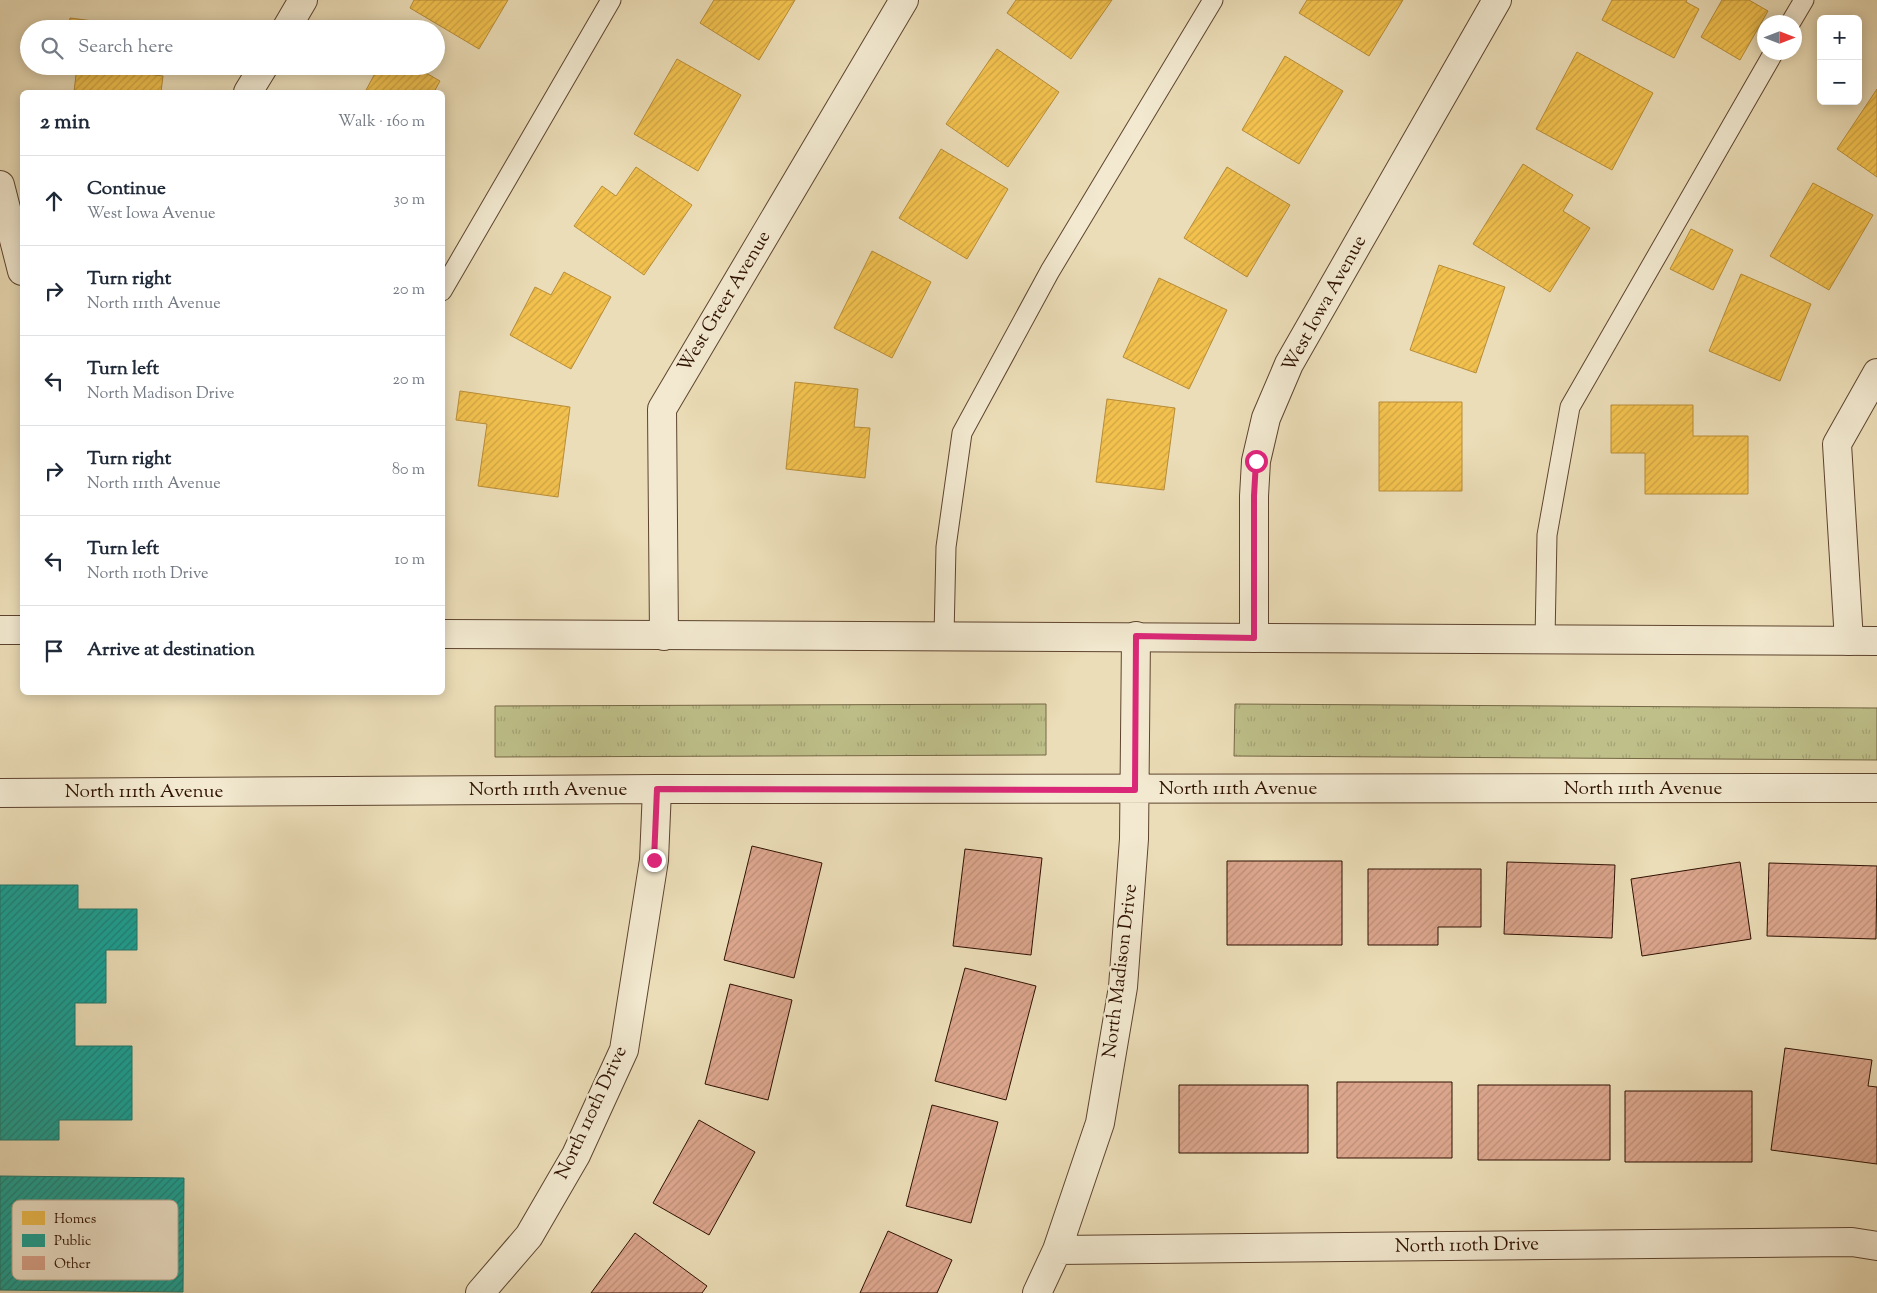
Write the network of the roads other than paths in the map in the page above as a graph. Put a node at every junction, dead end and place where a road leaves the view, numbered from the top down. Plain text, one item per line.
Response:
1 (303, 0) edge
2 (611, 0) edge
3 (904, 0) edge
4 (1213, 0) edge
5 (1497, 0) edge
6 (1804, 0) edge
7 (1795, 15) edge
8 (291, 20) edge
9 (1769, 60) edge
10 (258, 75) edge
11 (249, 90) edge
12 (0, 185) edge
13 (20, 263) edge
14 (445, 286) edge
15 (1877, 373) edge
16 (0, 630) edge
17 (20, 630) edge
18 (445, 634) edge
19 (664, 636) junction
20 (944, 636) junction
21 (1136, 636) junction
22 (1254, 638) junction
23 (1545, 639) junction
24 (1849, 641) junction
25 (1877, 641) edge
26 (1877, 788) edge
27 (657, 789) junction
28 (1135, 790) junction
29 (0, 793) edge
30 (1877, 1246) edge
31 (1057, 1250) junction
32 (480, 1293) edge
33 (1036, 1293) edge

1 - 8 street
2 - 14 lane
3 - 19 street, West Greer Avenue
4 - 20 lane
5 - 22 street, West Iowa Avenue
6 - 7 lane
9 - 23 lane
10 - 11 street
12 - 13 street
15 - 24 street
16 - 17 street
18 - 19 street
19 - 20 street
20 - 21 street
21 - 22 street
21 - 28 street, North Madison Drive
22 - 23 street
23 - 24 street
24 - 25 street
26 - 28 street, North 111th Avenue
27 - 28 street, North 111th Avenue
27 - 29 street, North 111th Avenue
27 - 32 street, North 110th Drive
28 - 31 street, North Madison Drive
30 - 31 street, North 110th Drive
31 - 33 street, North Madison Drive

